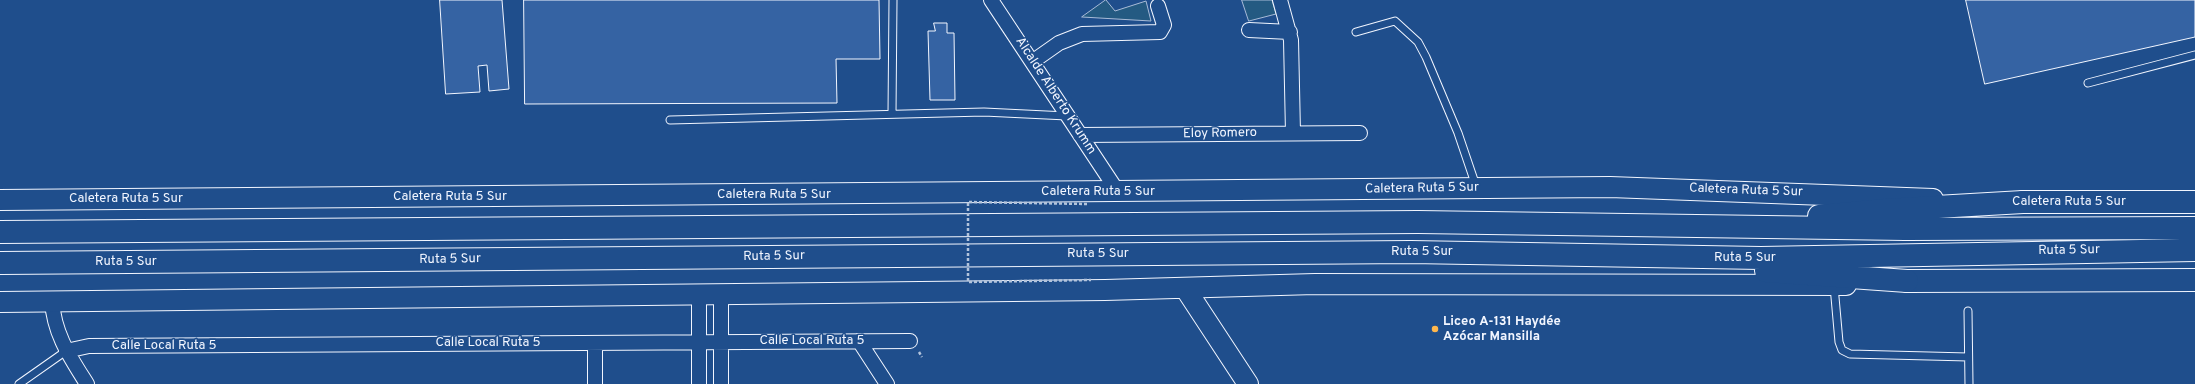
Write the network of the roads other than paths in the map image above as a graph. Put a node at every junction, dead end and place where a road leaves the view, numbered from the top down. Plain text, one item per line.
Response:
1 (893, 0) edge
2 (991, 0) edge
3 (1280, 0) edge
4 (1158, 6) dead end
5 (1249, 30) dead end
6 (1290, 32) junction
7 (1356, 32) dead end
8 (2195, 55) edge
9 (1032, 62) junction
10 (2088, 83) dead end
11 (892, 114) junction
12 (1067, 116) junction
13 (670, 120) dead end
14 (1360, 132) dead end
15 (1293, 133) junction
16 (1080, 135) junction
17 (1476, 188) junction
18 (1118, 192) junction
19 (0, 200) edge
20 (2023, 202) junction
21 (2195, 202) edge
22 (1710, 227) junction
23 (2195, 228) edge
24 (0, 232) edge
25 (2195, 250) edge
26 (1580, 255) junction
27 (0, 263) edge
28 (2195, 280) edge
29 (1907, 281) junction
30 (1834, 286) junction
31 (1185, 288) junction
32 (721, 294) junction
33 (699, 295) junction
34 (52, 301) junction
35 (0, 302) edge
36 (1968, 311) dead end
37 (910, 340) dead end
38 (859, 341) junction
39 (699, 342) junction
40 (721, 342) junction
41 (595, 343) junction
42 (66, 351) junction
43 (1968, 357) junction
44 (24, 383) edge
45 (87, 384) edge
46 (595, 384) edge
47 (699, 384) edge
48 (721, 384) edge
49 (887, 384) edge
50 (1248, 384) edge
51 (1969, 384) edge

1 - 11 lane
2 - 9 street, Alcalde Alberto Krumm
3 - 6 street
4 - 9 street
5 - 6 street
6 - 15 street
7 - 17 lane
8 - 10 lane
9 - 12 street, Alcalde Alberto Krumm
11 - 12 lane
11 - 13 lane
12 - 16 street, Alcalde Alberto Krumm
14 - 15 street, Eloy Romero
15 - 16 street, Eloy Romero
16 - 18 street, Alcalde Alberto Krumm
17 - 18 main road, Caletera Ruta 5 Sur
17 - 20 main road, Caletera Ruta 5 Sur
18 - 19 main road, Caletera Ruta 5 Sur
20 - 21 main road, Caletera Ruta 5 Sur
20 - 22 main road
22 - 23 main road, Ruta 5 Sur
22 - 24 main road, Ruta 5 Sur
25 - 26 main road, Ruta 5 Sur
26 - 27 main road, Ruta 5 Sur
26 - 29 main road
28 - 29 main road
29 - 30 main road
30 - 31 main road
30 - 43 lane
31 - 32 main road
31 - 50 main road
32 - 33 main road
32 - 40 street
33 - 34 main road
33 - 39 street
34 - 35 main road
34 - 42 street
36 - 43 lane
37 - 38 street, Calle Local Ruta 5
38 - 40 street, Calle Local Ruta 5
38 - 49 street
39 - 40 street, Calle Local Ruta 5
39 - 41 street, Calle Local Ruta 5
39 - 47 street
40 - 48 street
41 - 42 street, Calle Local Ruta 5
41 - 46 street
42 - 44 lane
42 - 45 street
43 - 51 lane

